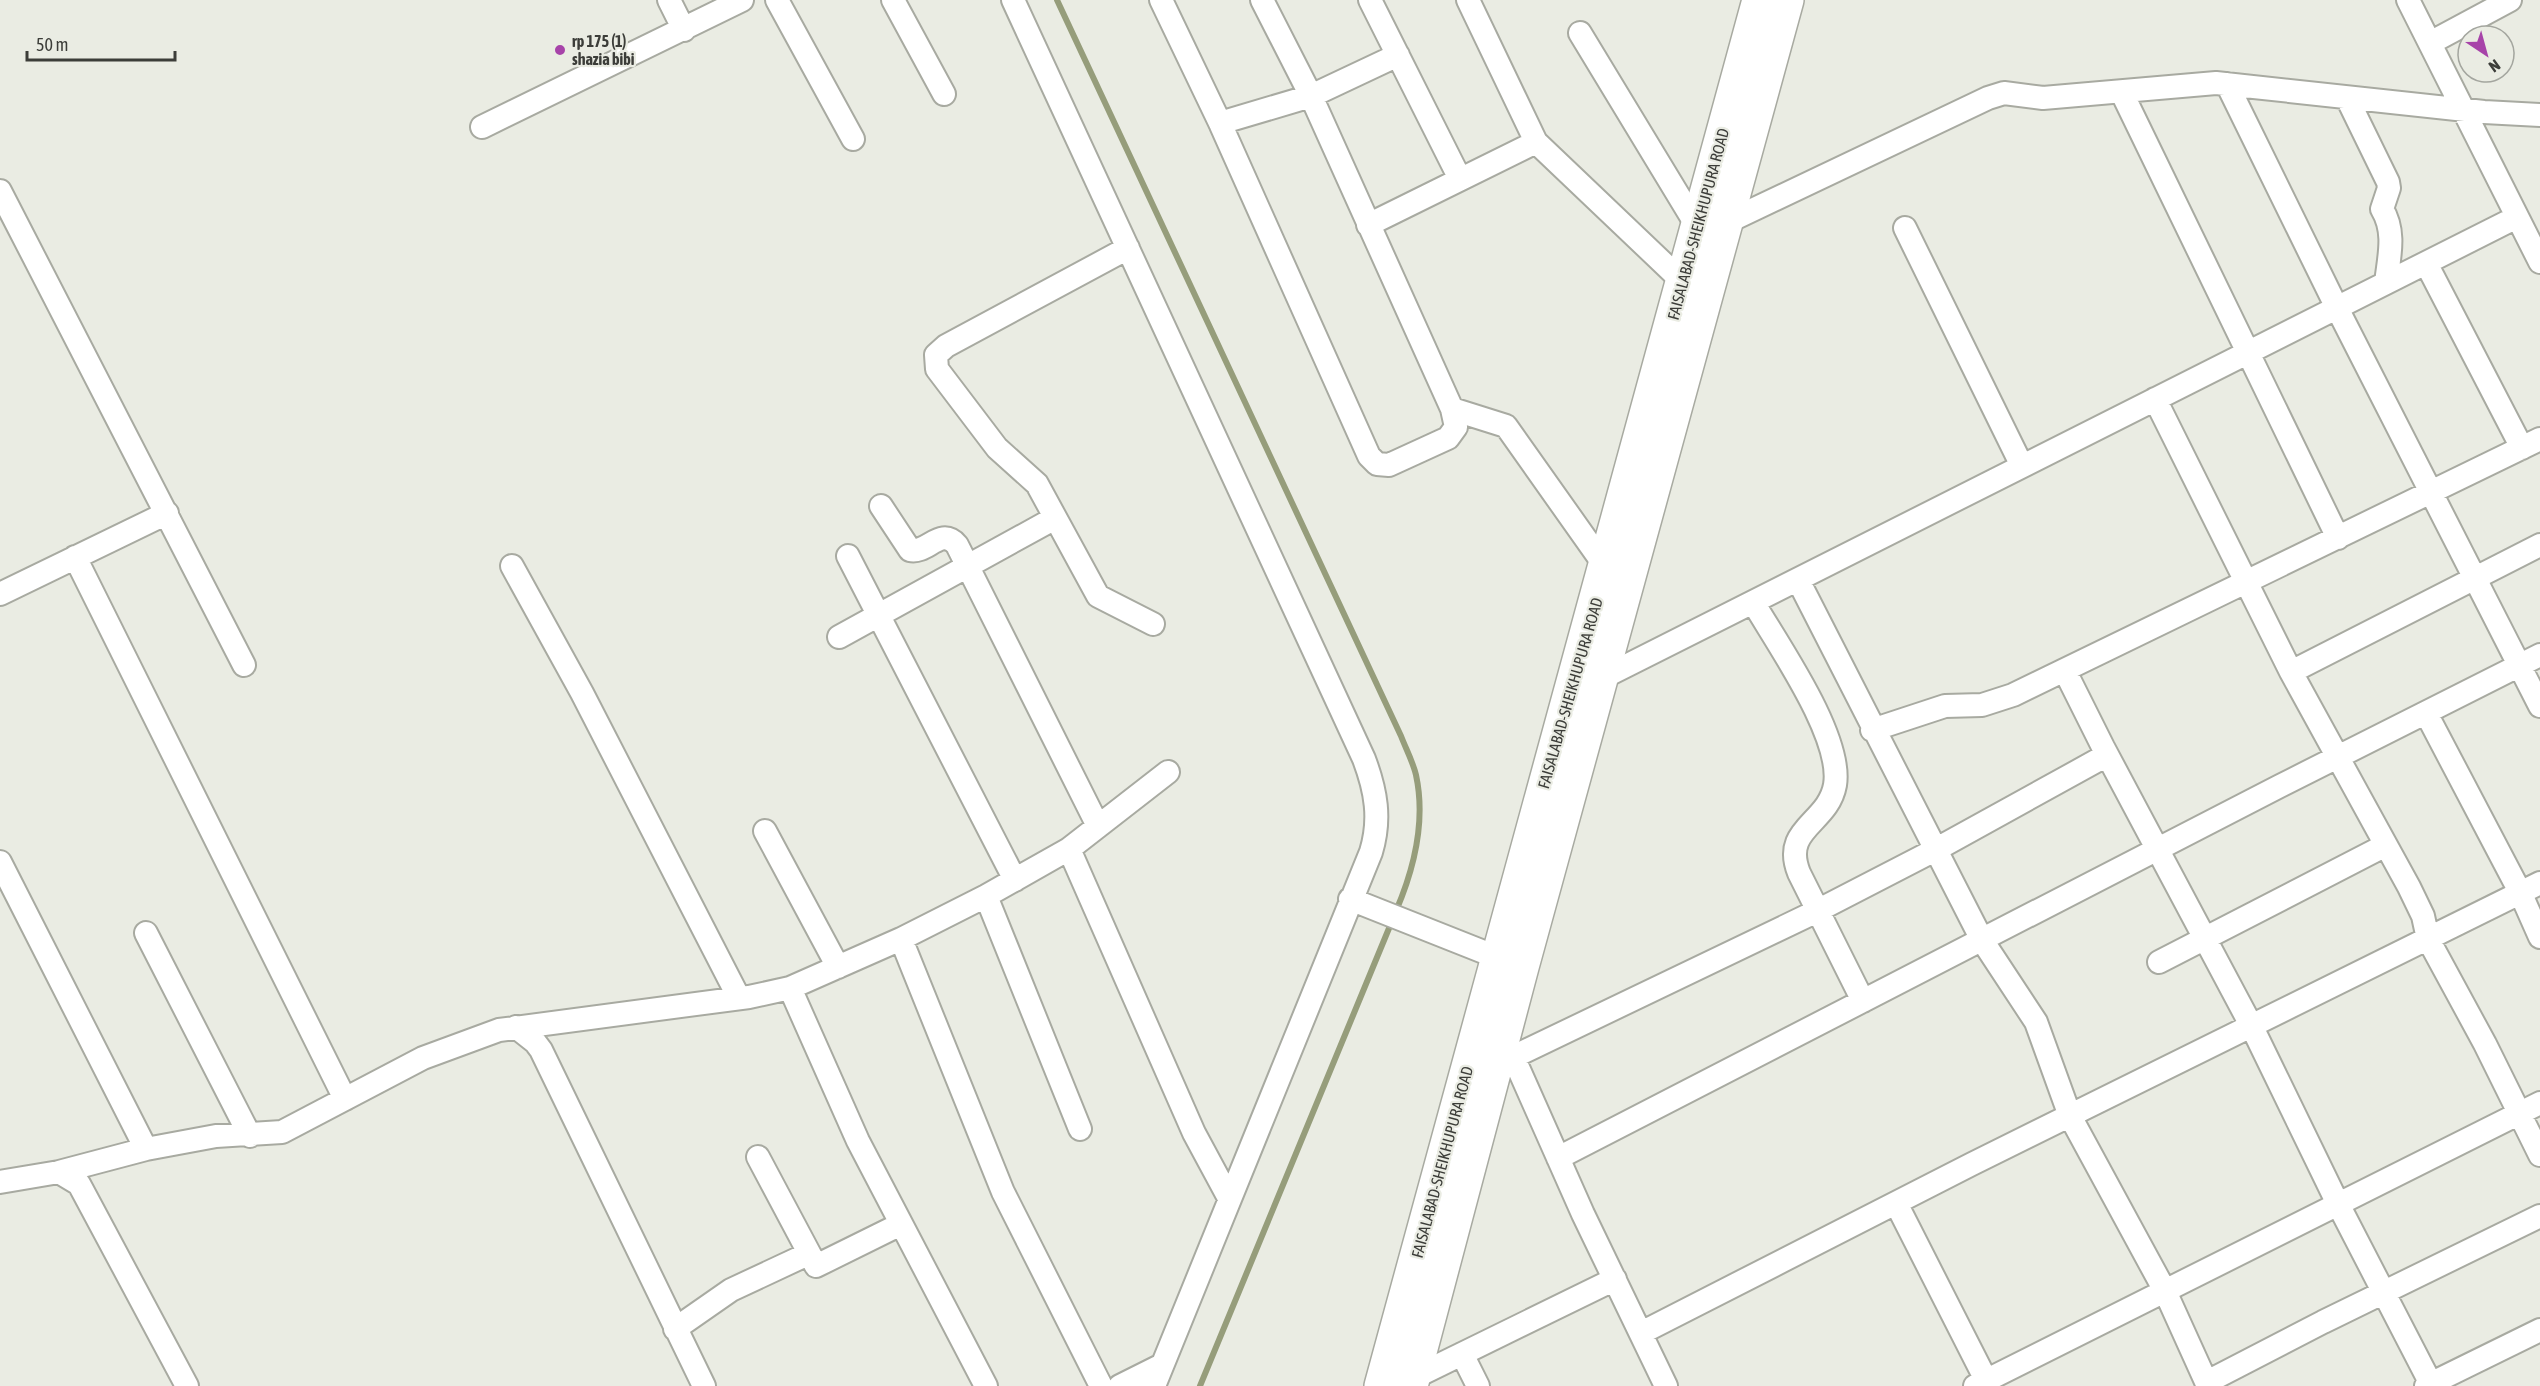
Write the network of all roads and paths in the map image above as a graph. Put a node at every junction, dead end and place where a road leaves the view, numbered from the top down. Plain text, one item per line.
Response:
1 (669, 0) edge
2 (742, 0) edge
3 (777, 0) edge
4 (893, 0) edge
5 (1013, 0) edge
6 (1161, 0) edge
7 (1262, 0) edge
8 (1370, 0) edge
9 (1468, 0) edge
10 (1759, 0) edge
11 (1787, 0) edge
12 (2408, 0) edge
13 (2510, 0) edge
14 (684, 30) junction
15 (1580, 33) dead end
16 (2430, 43) junction
17 (1398, 55) junction
18 (2228, 84) junction
19 (2122, 93) junction
20 (944, 94) dead end
21 (1311, 96) junction
22 (2347, 98) junction
23 (2463, 110) junction
24 (2540, 115) edge
25 (1220, 123) junction
26 (482, 127) dead end
27 (853, 139) dead end
28 (1536, 142) junction
29 (1460, 179) junction
30 (0, 191) edge
31 (2517, 217) junction
32 (1711, 224) junction
33 (1368, 225) junction
34 (1905, 228) dead end
35 (1128, 249) junction
36 (2540, 262) edge
37 (2426, 263) junction
38 (1682, 281) junction
39 (2386, 283) junction
40 (2337, 308) junction
41 (2247, 353) junction
42 (2156, 399) junction
43 (1452, 409) junction
44 (2531, 444) edge
45 (2022, 466) junction
46 (2431, 492) junction
47 (881, 506) dead end
48 (167, 513) junction
49 (1055, 518) junction
50 (2338, 538) junction
51 (2540, 545) edge
52 (848, 556) dead end
53 (75, 557) junction
54 (967, 565) junction
55 (512, 566) dead end
56 (1605, 566) junction
57 (2474, 578) junction
58 (1798, 580) junction
59 (2247, 582) junction
60 (0, 594) edge
61 (1753, 602) junction
62 (879, 616) junction
63 (1153, 624) dead end
64 (839, 637) dead end
65 (2540, 655) edge
66 (244, 665) dead end
67 (2519, 666) junction
68 (2065, 670) junction
69 (2291, 672) junction
70 (1602, 678) junction
71 (2540, 706) edge
72 (2426, 713) junction
73 (1872, 730) junction
74 (2107, 755) junction
75 (2338, 757) junction
76 (1168, 772) dead end
77 (1098, 826) junction
78 (765, 831) dead end
79 (2386, 845) junction
80 (2159, 848) junction
81 (1069, 849) junction
82 (1935, 850) junction
83 (0, 862) edge
84 (1015, 880) junction
85 (2530, 888) edge
86 (986, 896) junction
87 (1350, 898) junction
88 (1818, 910) junction
89 (146, 933) dead end
90 (2205, 936) junction
91 (2540, 937) edge
92 (901, 939) junction
93 (2428, 939) junction
94 (1982, 940) junction
95 (1509, 962) junction
96 (2159, 962) dead end
97 (838, 967) junction
98 (790, 988) junction
99 (740, 998) junction
100 (1863, 1001) junction
101 (2252, 1027) junction
102 (516, 1028) junction
103 (1508, 1046) junction
104 (345, 1099) junction
105 (2540, 1103) edge
106 (2519, 1114) junction
107 (2070, 1116) junction
108 (1080, 1129) dead end
109 (250, 1136) junction
110 (146, 1149) junction
111 (2540, 1155) edge
112 (758, 1157) dead end
113 (1558, 1158) junction
114 (59, 1172) junction
115 (0, 1182) edge
116 (1229, 1198) junction
117 (1896, 1203) junction
118 (2338, 1204) junction
119 (2540, 1216) edge
120 (901, 1224) junction
121 (808, 1254) junction
122 (1614, 1279) junction
123 (2165, 1291) junction
124 (2384, 1292) junction
125 (675, 1329) junction
126 (2540, 1330) edge
127 (1641, 1333) junction
128 (1462, 1354) junction
129 (1158, 1376) edge
130 (1412, 1382) edge
131 (1983, 1384) edge
132 (2207, 1384) edge
133 (2429, 1385) edge
134 (187, 1386) edge
135 (704, 1386) edge
136 (986, 1386) edge
137 (1101, 1386) edge
138 (1120, 1386) edge
139 (1381, 1386) edge
140 (1478, 1386) edge
141 (1666, 1386) edge

1 - 14 street
2 - 14 street
3 - 27 street
4 - 20 street
5 - 35 street
6 - 25 street
7 - 21 street
8 - 17 street
9 - 28 street
10 - 32 highway, FAISALABAD-SHEIKHUPURA ROAD
11 - 32 highway, FAISALABAD-SHEIKHUPURA ROAD
12 - 16 street
13 - 16 street
14 - 26 street
15 - 32 street
16 - 23 street
17 - 21 street
17 - 29 street
18 - 19 street
18 - 22 street
18 - 40 street
19 - 32 street
19 - 41 street
21 - 25 street
21 - 33 street
22 - 23 street
22 - 39 street
23 - 24 street
23 - 31 street
25 - 43 street
28 - 29 street
28 - 38 street
29 - 33 street
30 - 48 street
31 - 36 street
31 - 37 street
32 - 38 highway, FAISALABAD-SHEIKHUPURA ROAD
32 - 70 highway, FAISALABAD-SHEIKHUPURA ROAD
33 - 43 street
34 - 45 street
35 - 49 street
35 - 87 street
37 - 39 street
37 - 44 street
38 - 56 highway, FAISALABAD-SHEIKHUPURA ROAD
39 - 40 street
40 - 41 street
40 - 46 street
41 - 42 street
41 - 50 street
42 - 45 street
42 - 59 street
43 - 56 street
44 - 46 street
45 - 58 street
46 - 50 street
46 - 57 street
47 - 54 street
48 - 53 street
48 - 66 street
49 - 54 street
49 - 63 street
50 - 59 street
51 - 57 street
52 - 62 street
53 - 60 street
53 - 104 street
54 - 62 street
54 - 77 street
55 - 99 street
56 - 95 highway, FAISALABAD-SHEIKHUPURA ROAD
57 - 67 street
57 - 69 street
58 - 61 street
58 - 73 street
59 - 68 street
59 - 69 street
61 - 70 street
61 - 88 street
62 - 64 street
62 - 84 street
65 - 67 street
67 - 71 street
67 - 72 street
68 - 73 street
68 - 74 street
69 - 75 street
70 - 95 highway, FAISALABAD-SHEIKHUPURA ROAD
72 - 75 street
72 - 85 street
73 - 82 street
74 - 80 street
74 - 82 street
75 - 79 street
75 - 80 street
76 - 77 street
77 - 81 street
78 - 97 street
79 - 90 street
79 - 93 street
80 - 90 street
80 - 94 street
81 - 84 street
81 - 116 street
82 - 88 street
82 - 94 street
83 - 110 street
84 - 86 street
85 - 91 street
85 - 93 street
86 - 92 street
86 - 108 street
87 - 95 street
87 - 116 street
88 - 100 street
88 - 103 street
89 - 109 street
90 - 96 street
90 - 101 street
92 - 97 street
92 - 137 street
93 - 101 street
93 - 106 street
94 - 100 street
94 - 107 street
95 - 103 highway, FAISALABAD-SHEIKHUPURA ROAD
95 - 139 highway, FAISALABAD-SHEIKHUPURA ROAD
97 - 98 street
98 - 99 street
98 - 120 street
99 - 102 street
100 - 113 street
101 - 107 street
101 - 118 street
102 - 104 street
102 - 125 street
103 - 113 street
103 - 130 highway, FAISALABAD-SHEIKHUPURA ROAD
104 - 109 street
105 - 106 street
106 - 111 street
106 - 118 street
107 - 117 street
107 - 123 street
109 - 110 street
110 - 114 street
112 - 121 street
113 - 122 street
114 - 115 street
114 - 134 street
116 - 129 street
117 - 127 street
117 - 131 street
118 - 123 street
118 - 124 street
119 - 124 street
120 - 121 street
120 - 136 street
121 - 125 street
122 - 127 street
122 - 128 street
123 - 131 street
123 - 132 street
124 - 132 street
124 - 133 street
125 - 135 street
126 - 133 street
127 - 141 street
128 - 130 street
128 - 140 street
129 - 138 street

